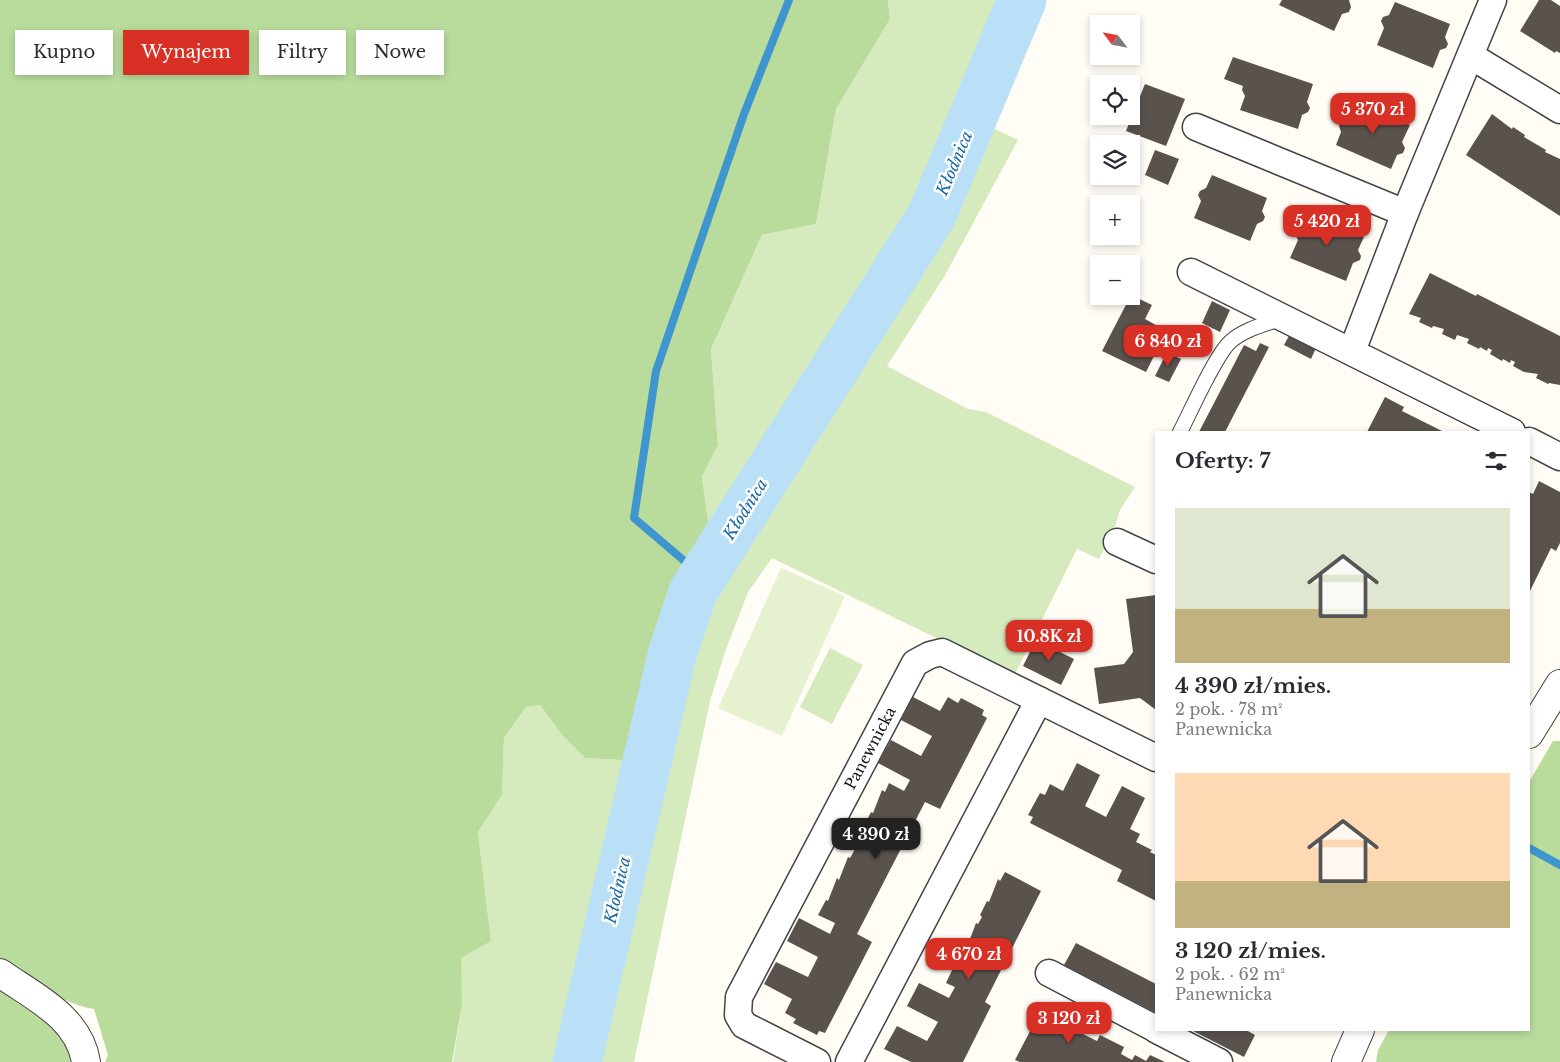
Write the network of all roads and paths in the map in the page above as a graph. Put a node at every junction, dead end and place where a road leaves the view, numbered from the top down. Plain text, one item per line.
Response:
1 (1491, 1) edge
2 (1471, 56) junction
3 (1560, 110) edge
4 (1196, 127) dead end
5 (1405, 213) junction
6 (1191, 272) dead end
7 (1284, 318) junction
8 (1352, 351) junction
9 (1181, 431) edge
10 (1510, 431) edge
11 (1530, 442) edge
12 (1560, 457) edge
13 (1117, 542) dead end
14 (1155, 560) edge
15 (1560, 684) edge
16 (1039, 700) junction
17 (1530, 731) edge
18 (1155, 758) edge
19 (0, 973) edge
20 (1049, 973) dead end
21 (1155, 1029) edge
22 (1159, 1031) edge
23 (1360, 1031) edge
24 (86, 1062) edge
25 (817, 1062) edge
26 (849, 1062) edge
27 (1219, 1062) edge
28 (1346, 1062) edge

1 - 2 street
2 - 3 street
2 - 5 street
4 - 5 street
5 - 8 street
6 - 7 street
7 - 8 street
7 - 9 lane
8 - 10 street
11 - 12 street
13 - 14 street
15 - 17 street
16 - 18 street, Panewnicka
16 - 25 street, Panewnicka
16 - 26 street
19 - 24 street
20 - 21 street
22 - 27 street
23 - 28 street

